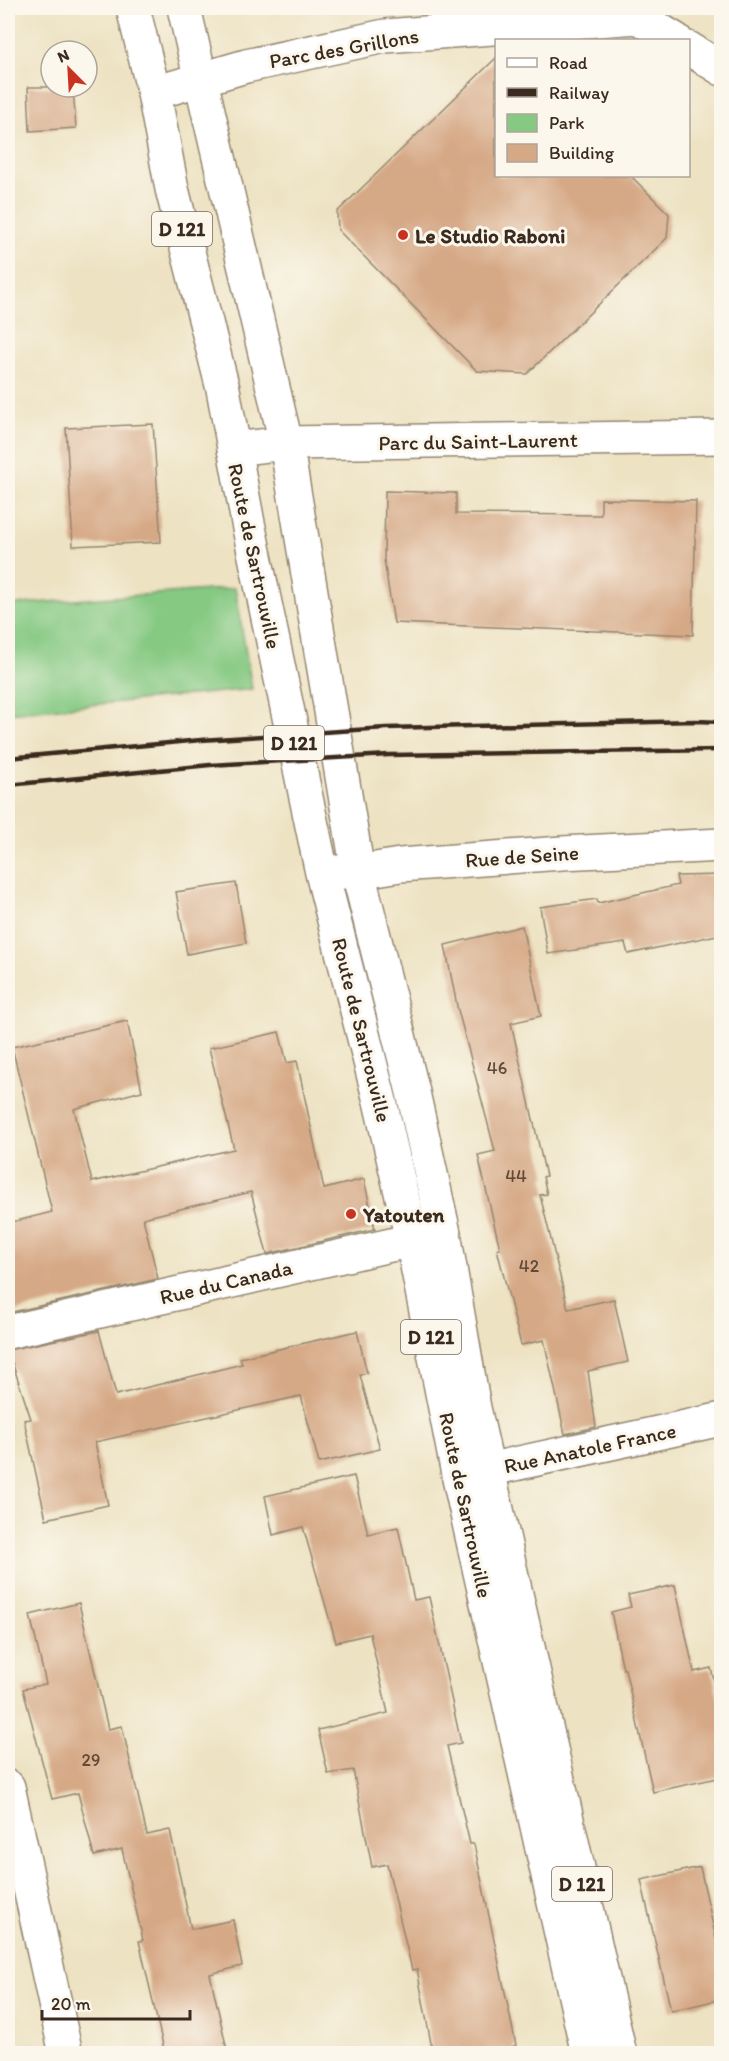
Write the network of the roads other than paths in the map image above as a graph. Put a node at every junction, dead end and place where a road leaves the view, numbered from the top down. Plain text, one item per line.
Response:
1 (133, 8) edge
2 (184, 8) edge
3 (674, 39) edge
4 (690, 49) edge
5 (722, 69) edge
6 (202, 80) junction
7 (154, 93) junction
8 (722, 437) edge
9 (286, 443) junction
10 (234, 449) junction
11 (722, 845) edge
12 (358, 872) junction
13 (322, 873) junction
14 (444, 1233) junction
15 (412, 1240) junction
16 (8, 1332) edge
17 (722, 1419) edge
18 (473, 1472) junction
19 (8, 1787) edge
20 (66, 2054) edge
21 (588, 2054) edge
22 (620, 2054) edge

1 - 7 main road, Route de Sartrouville / D 121
2 - 6 main road, Route de Sartrouville / D 121
3 - 6 main road, Parc des Grillons
4 - 5 main road
6 - 7 main road, Parc des Grillons
6 - 9 main road, Route de Sartrouville / D 121
7 - 10 main road, Route de Sartrouville / D 121
8 - 9 main road, Parc du Saint-Laurent
9 - 10 main road, Parc du Saint-Laurent
9 - 12 main road, Route de Sartrouville / D 121
10 - 13 main road, Route de Sartrouville / D 121
11 - 12 main road, Rue de Seine
12 - 13 main road, Rue de Seine
12 - 14 main road, Route de Sartrouville / D 121
13 - 15 main road, Route de Sartrouville / D 121
14 - 15 main road, Rue du Canada
14 - 18 main road, Route de Sartrouville / D 121
15 - 16 main road, Rue du Canada
15 - 18 main road, Route de Sartrouville / D 121
17 - 18 main road, Rue Anatole France
18 - 21 main road, Route de Sartrouville / D 121
18 - 22 main road, Route de Sartrouville / D 121
19 - 20 main road

